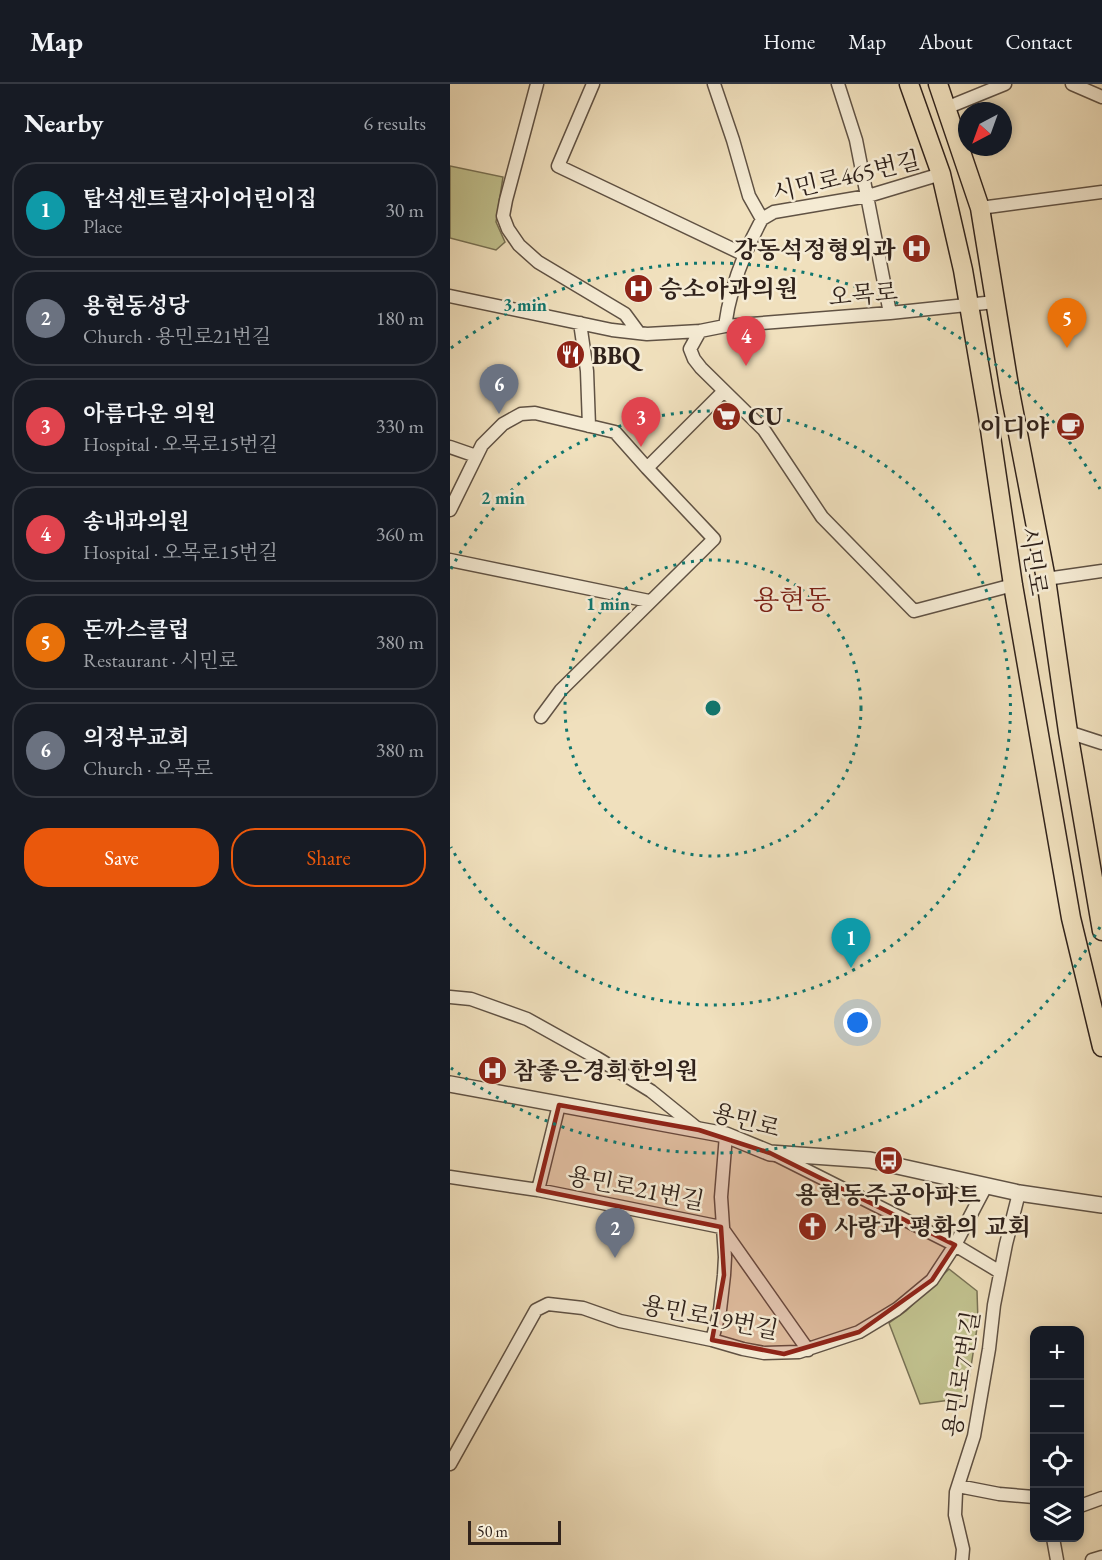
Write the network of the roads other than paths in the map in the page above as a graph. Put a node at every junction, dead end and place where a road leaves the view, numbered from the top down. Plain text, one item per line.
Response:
1 (537, 84) edge
2 (593, 84) edge
3 (714, 84) edge
4 (838, 84) edge
5 (909, 84) edge
6 (938, 84) edge
7 (1005, 84) edge
8 (1072, 84) edge
9 (1098, 91) edge
10 (946, 108) junction
11 (941, 174) junction
12 (1102, 192) edge
13 (868, 196) junction
14 (980, 208) junction
15 (762, 219) junction
16 (746, 255) junction
17 (450, 296) edge
18 (996, 302) junction
19 (968, 304) junction
20 (890, 313) junction
21 (580, 322) junction
22 (725, 326) junction
23 (700, 331) junction
24 (639, 333) junction
25 (724, 391) junction
26 (589, 426) junction
27 (450, 447) edge
28 (476, 456) junction
29 (646, 468) junction
30 (450, 510) edge
31 (450, 560) edge
32 (1102, 571) edge
33 (1046, 579) junction
34 (1013, 585) junction
35 (649, 601) junction
36 (541, 717) dead end
37 (1068, 732) junction
38 (1102, 742) edge
39 (1102, 931) edge
40 (450, 997) edge
41 (1102, 1047) edge
42 (450, 1084) edge
43 (559, 1105) junction
44 (699, 1130) junction
45 (726, 1135) junction
46 (770, 1153) junction
47 (450, 1177) edge
48 (986, 1186) junction
49 (538, 1190) junction
50 (1019, 1193) junction
51 (1102, 1205) edge
52 (721, 1227) junction
53 (955, 1245) junction
54 (1000, 1272) junction
55 (712, 1340) junction
56 (808, 1350) junction
57 (450, 1464) edge
58 (958, 1486) junction
59 (1030, 1497) edge
60 (1102, 1498) edge
61 (1084, 1505) edge
62 (1054, 1542) edge
63 (1102, 1557) edge
64 (962, 1560) edge
65 (1057, 1560) edge
66 (1092, 1560) edge

1 - 24 street
2 - 16 street
3 - 15 street
4 - 13 street
5 - 11 main road, 시민로
6 - 10 main road, 시민로
7 - 10 street
8 - 9 street
10 - 14 main road, 시민로
11 - 13 street, 시민로465번길
11 - 19 main road, 시민로
12 - 14 street
13 - 15 street, 시민로465번길
13 - 20 street
14 - 18 main road, 시민로
15 - 16 street
16 - 22 street
17 - 21 street, 오목로
18 - 19 street, 오목로
18 - 33 main road, 시민로
19 - 20 street, 오목로
19 - 34 main road, 시민로
20 - 22 street, 오목로
21 - 24 street, 오목로
21 - 26 street
22 - 23 street, 오목로
23 - 24 street, 오목로
23 - 25 street
25 - 29 street
25 - 34 street
26 - 28 street
26 - 29 street
27 - 28 street
28 - 30 street
29 - 35 street
31 - 35 street
32 - 33 street
33 - 37 main road, 시민로
34 - 41 main road, 시민로
35 - 36 street
37 - 38 street
37 - 39 main road, 시민로
40 - 44 street
42 - 43 street, 용민로
43 - 44 street, 용민로
43 - 49 street
44 - 45 street, 용민로
45 - 46 street, 용민로
45 - 52 street, 용민로21번길
46 - 48 street, 용민로
46 - 53 street
47 - 49 street, 용민로21번길
48 - 50 street, 용민로
48 - 53 street, 용민로19번길
49 - 52 street, 용민로21번길
50 - 51 street, 용민로
50 - 54 street, 용민로7번길
52 - 55 street
52 - 56 street
53 - 54 street
53 - 56 street, 용민로19번길
54 - 58 street, 용민로7번길
55 - 56 street, 용민로19번길
55 - 57 street, 용민로19번길
58 - 59 street
58 - 64 street, 용민로7번길
60 - 61 street
62 - 65 street
63 - 66 street

